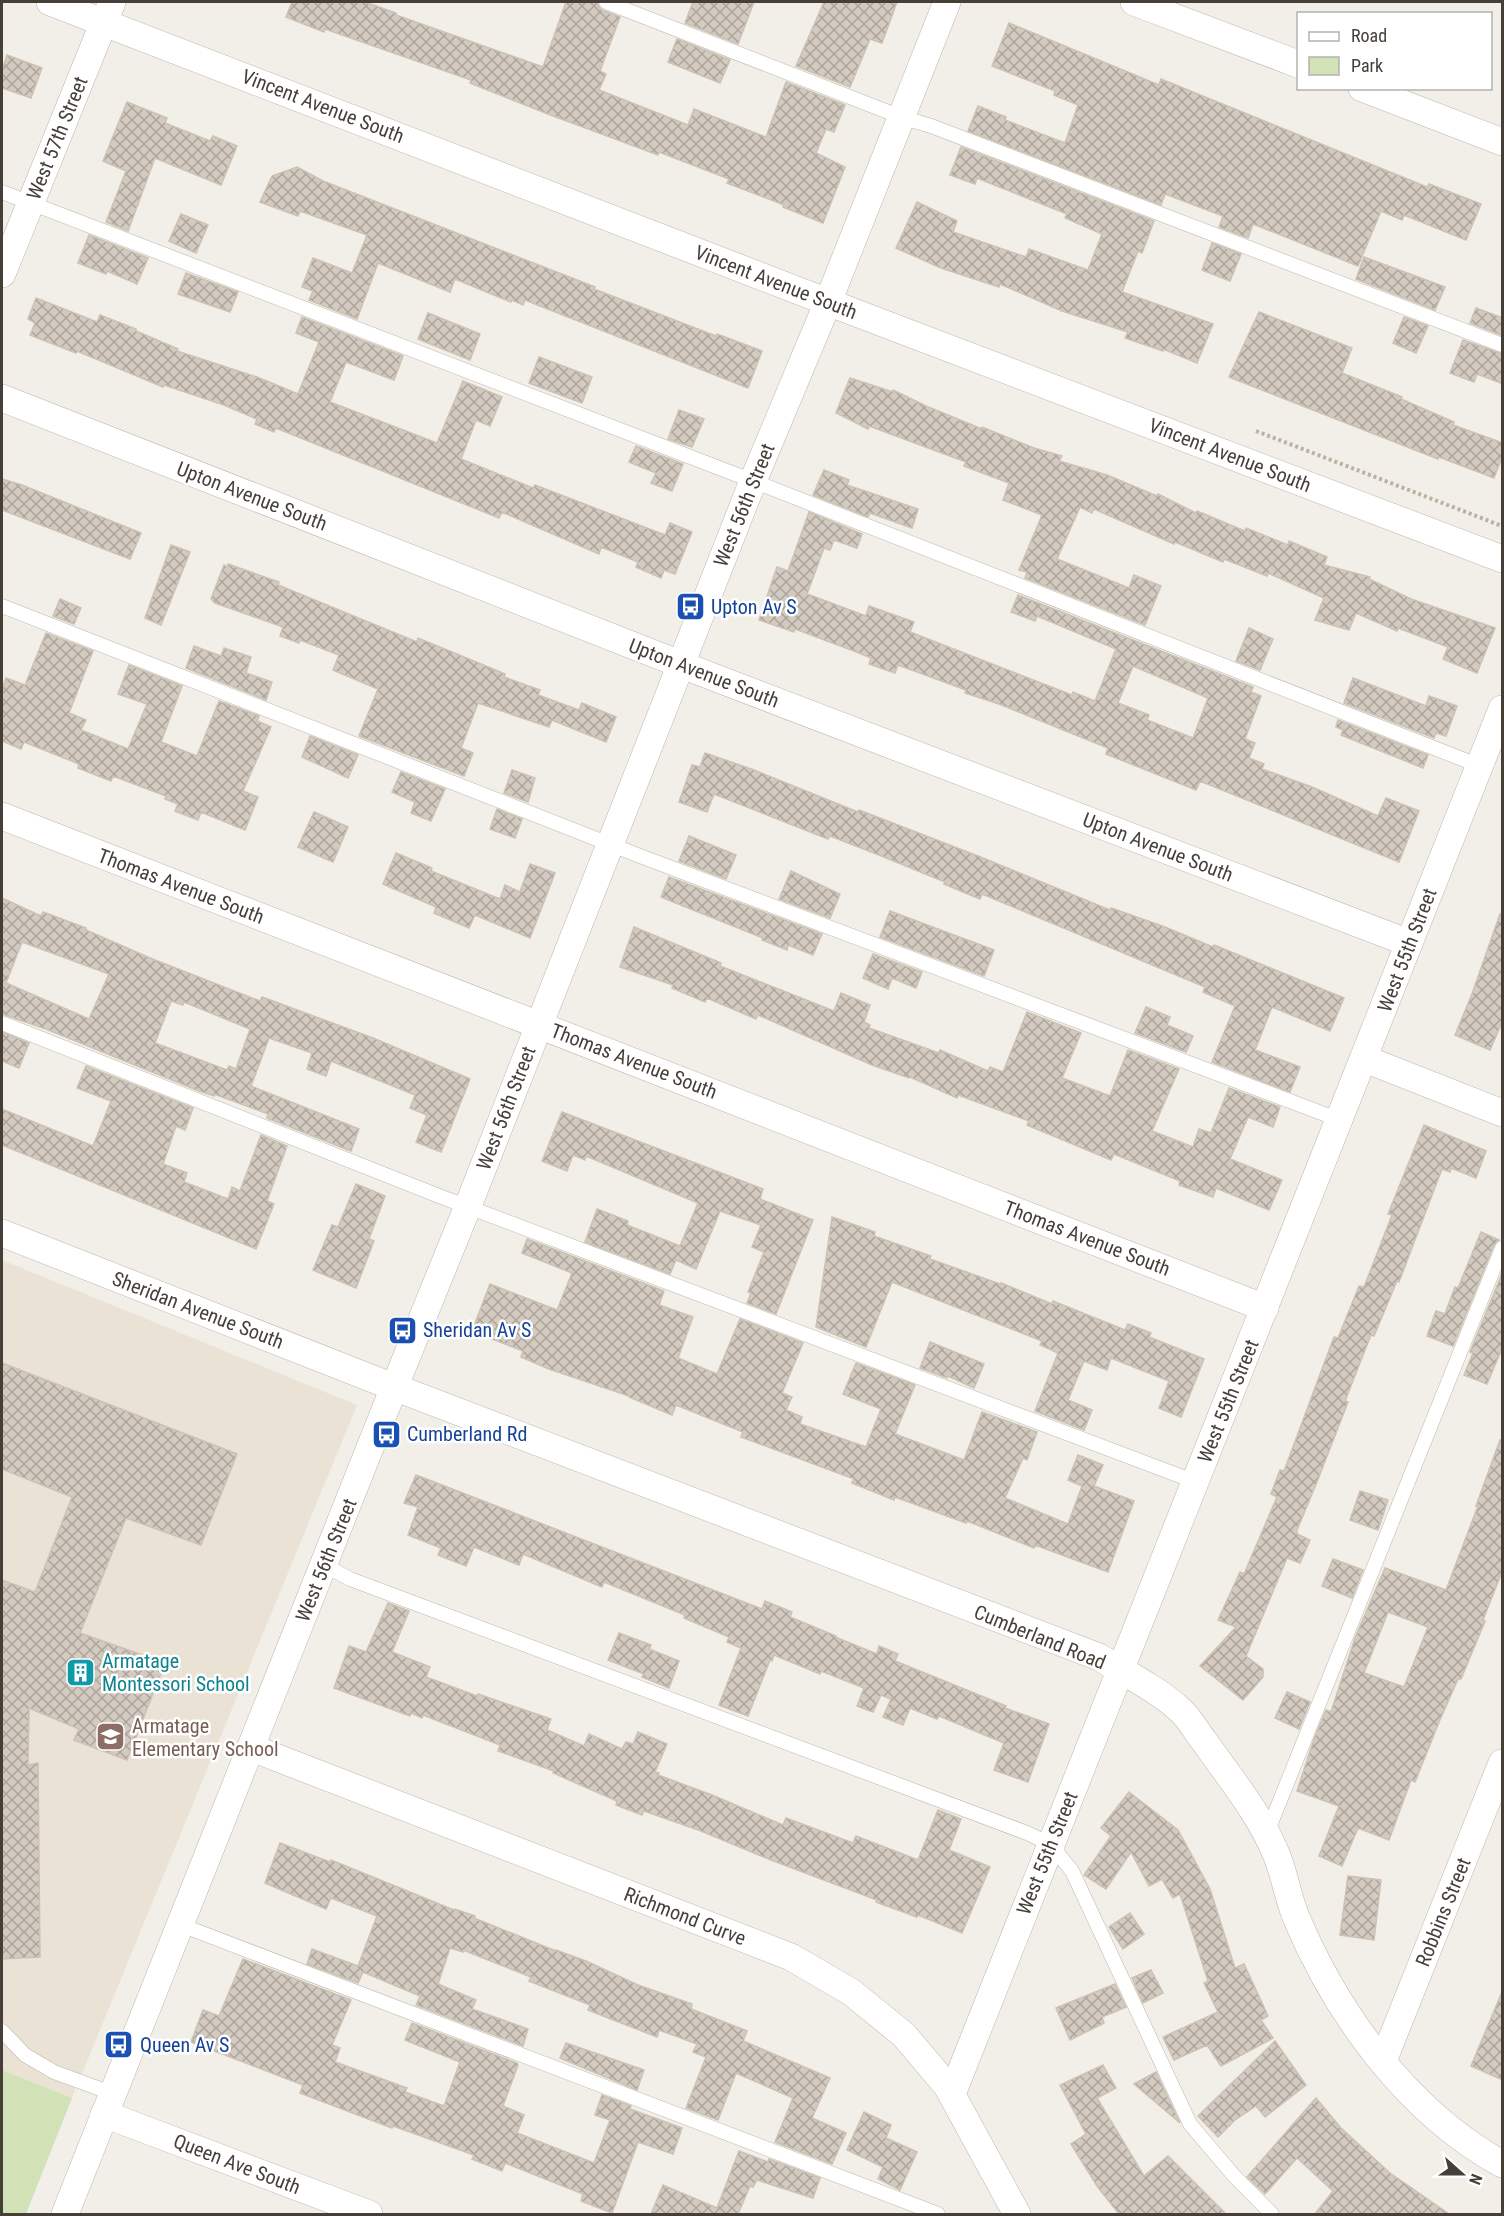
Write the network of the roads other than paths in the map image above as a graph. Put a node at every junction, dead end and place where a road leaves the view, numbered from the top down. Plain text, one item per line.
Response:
1 (50, 2) edge
2 (606, 2) edge
3 (947, 2) edge
4 (1134, 2) edge
5 (108, 12) edge
6 (1297, 63) edge
7 (1367, 90) edge
8 (901, 117) junction
9 (1503, 142) edge
10 (2, 192) edge
11 (31, 203) junction
12 (2, 274) edge
13 (828, 302) junction
14 (1503, 345) edge
15 (2, 398) edge
16 (753, 481) junction
17 (1503, 559) edge
18 (2, 606) edge
19 (681, 664) junction
20 (1503, 709) edge
21 (1480, 766) junction
22 (2, 816) edge
23 (610, 844) junction
24 (1409, 943) junction
25 (2, 1023) edge
26 (540, 1025) junction
27 (1365, 1059) junction
28 (1503, 1113) edge
29 (1340, 1120) junction
30 (468, 1206) junction
31 (2, 1233) edge
32 (1503, 1248) edge
33 (1265, 1308) junction
34 (395, 1387) junction
35 (1196, 1482) junction
36 (324, 1564) junction
37 (1120, 1671) junction
38 (252, 1748) junction
39 (1503, 1763) edge
40 (1266, 1836) junction
41 (1050, 1844) junction
42 (181, 1925) junction
43 (2, 2031) edge
44 (1383, 2061) junction
45 (951, 2094) junction
46 (109, 2104) junction
47 (1503, 2164) edge
48 (65, 2214) edge
49 (369, 2214) edge
50 (938, 2214) edge
51 (1017, 2214) edge
52 (1272, 2214) edge

1 - 5 street, Vincent Avenue South
2 - 8 lane
3 - 8 street, West 56th Street
4 - 6 street
5 - 11 street, West 57th Street
5 - 13 street, Vincent Avenue South
7 - 9 street
8 - 13 street, West 56th Street
8 - 14 lane
10 - 11 lane
11 - 12 street, West 57th Street
11 - 16 lane
13 - 16 street, West 56th Street
13 - 17 street, Vincent Avenue South
15 - 19 street, Upton Avenue South
16 - 19 street, West 56th Street
16 - 21 lane
18 - 23 lane
19 - 23 street, West 56th Street
19 - 24 street, Upton Avenue South
20 - 21 street, West 55th Street
21 - 24 street, West 55th Street
22 - 26 street, Thomas Avenue South
23 - 26 street, West 56th Street
23 - 29 lane
24 - 27 street, West 55th Street
25 - 30 lane
26 - 30 street, West 56th Street
26 - 33 street, Thomas Avenue South
27 - 28 street
27 - 29 street, West 55th Street
29 - 33 street, West 55th Street
30 - 34 street, West 56th Street
30 - 35 lane
31 - 34 street, Sheridan Avenue South
32 - 40 lane
33 - 35 street, West 55th Street
34 - 36 street, West 56th Street
34 - 37 street, Cumberland Road
35 - 37 street, West 55th Street
36 - 38 street, West 56th Street
36 - 41 lane
37 - 40 street, Cumberland Road
37 - 41 street, West 55th Street
38 - 42 street, West 56th Street
38 - 45 street, Richmond Curve
39 - 44 street, Robbins Street
40 - 44 street, Cumberland Road
41 - 45 street, West 55th Street
41 - 52 lane
42 - 46 street, West 56th Street
42 - 50 lane
43 - 46 lane
44 - 47 street, Cumberland Road
45 - 51 street, Richmond Curve
46 - 48 street, West 56th Street
46 - 49 street, Queen Ave South

